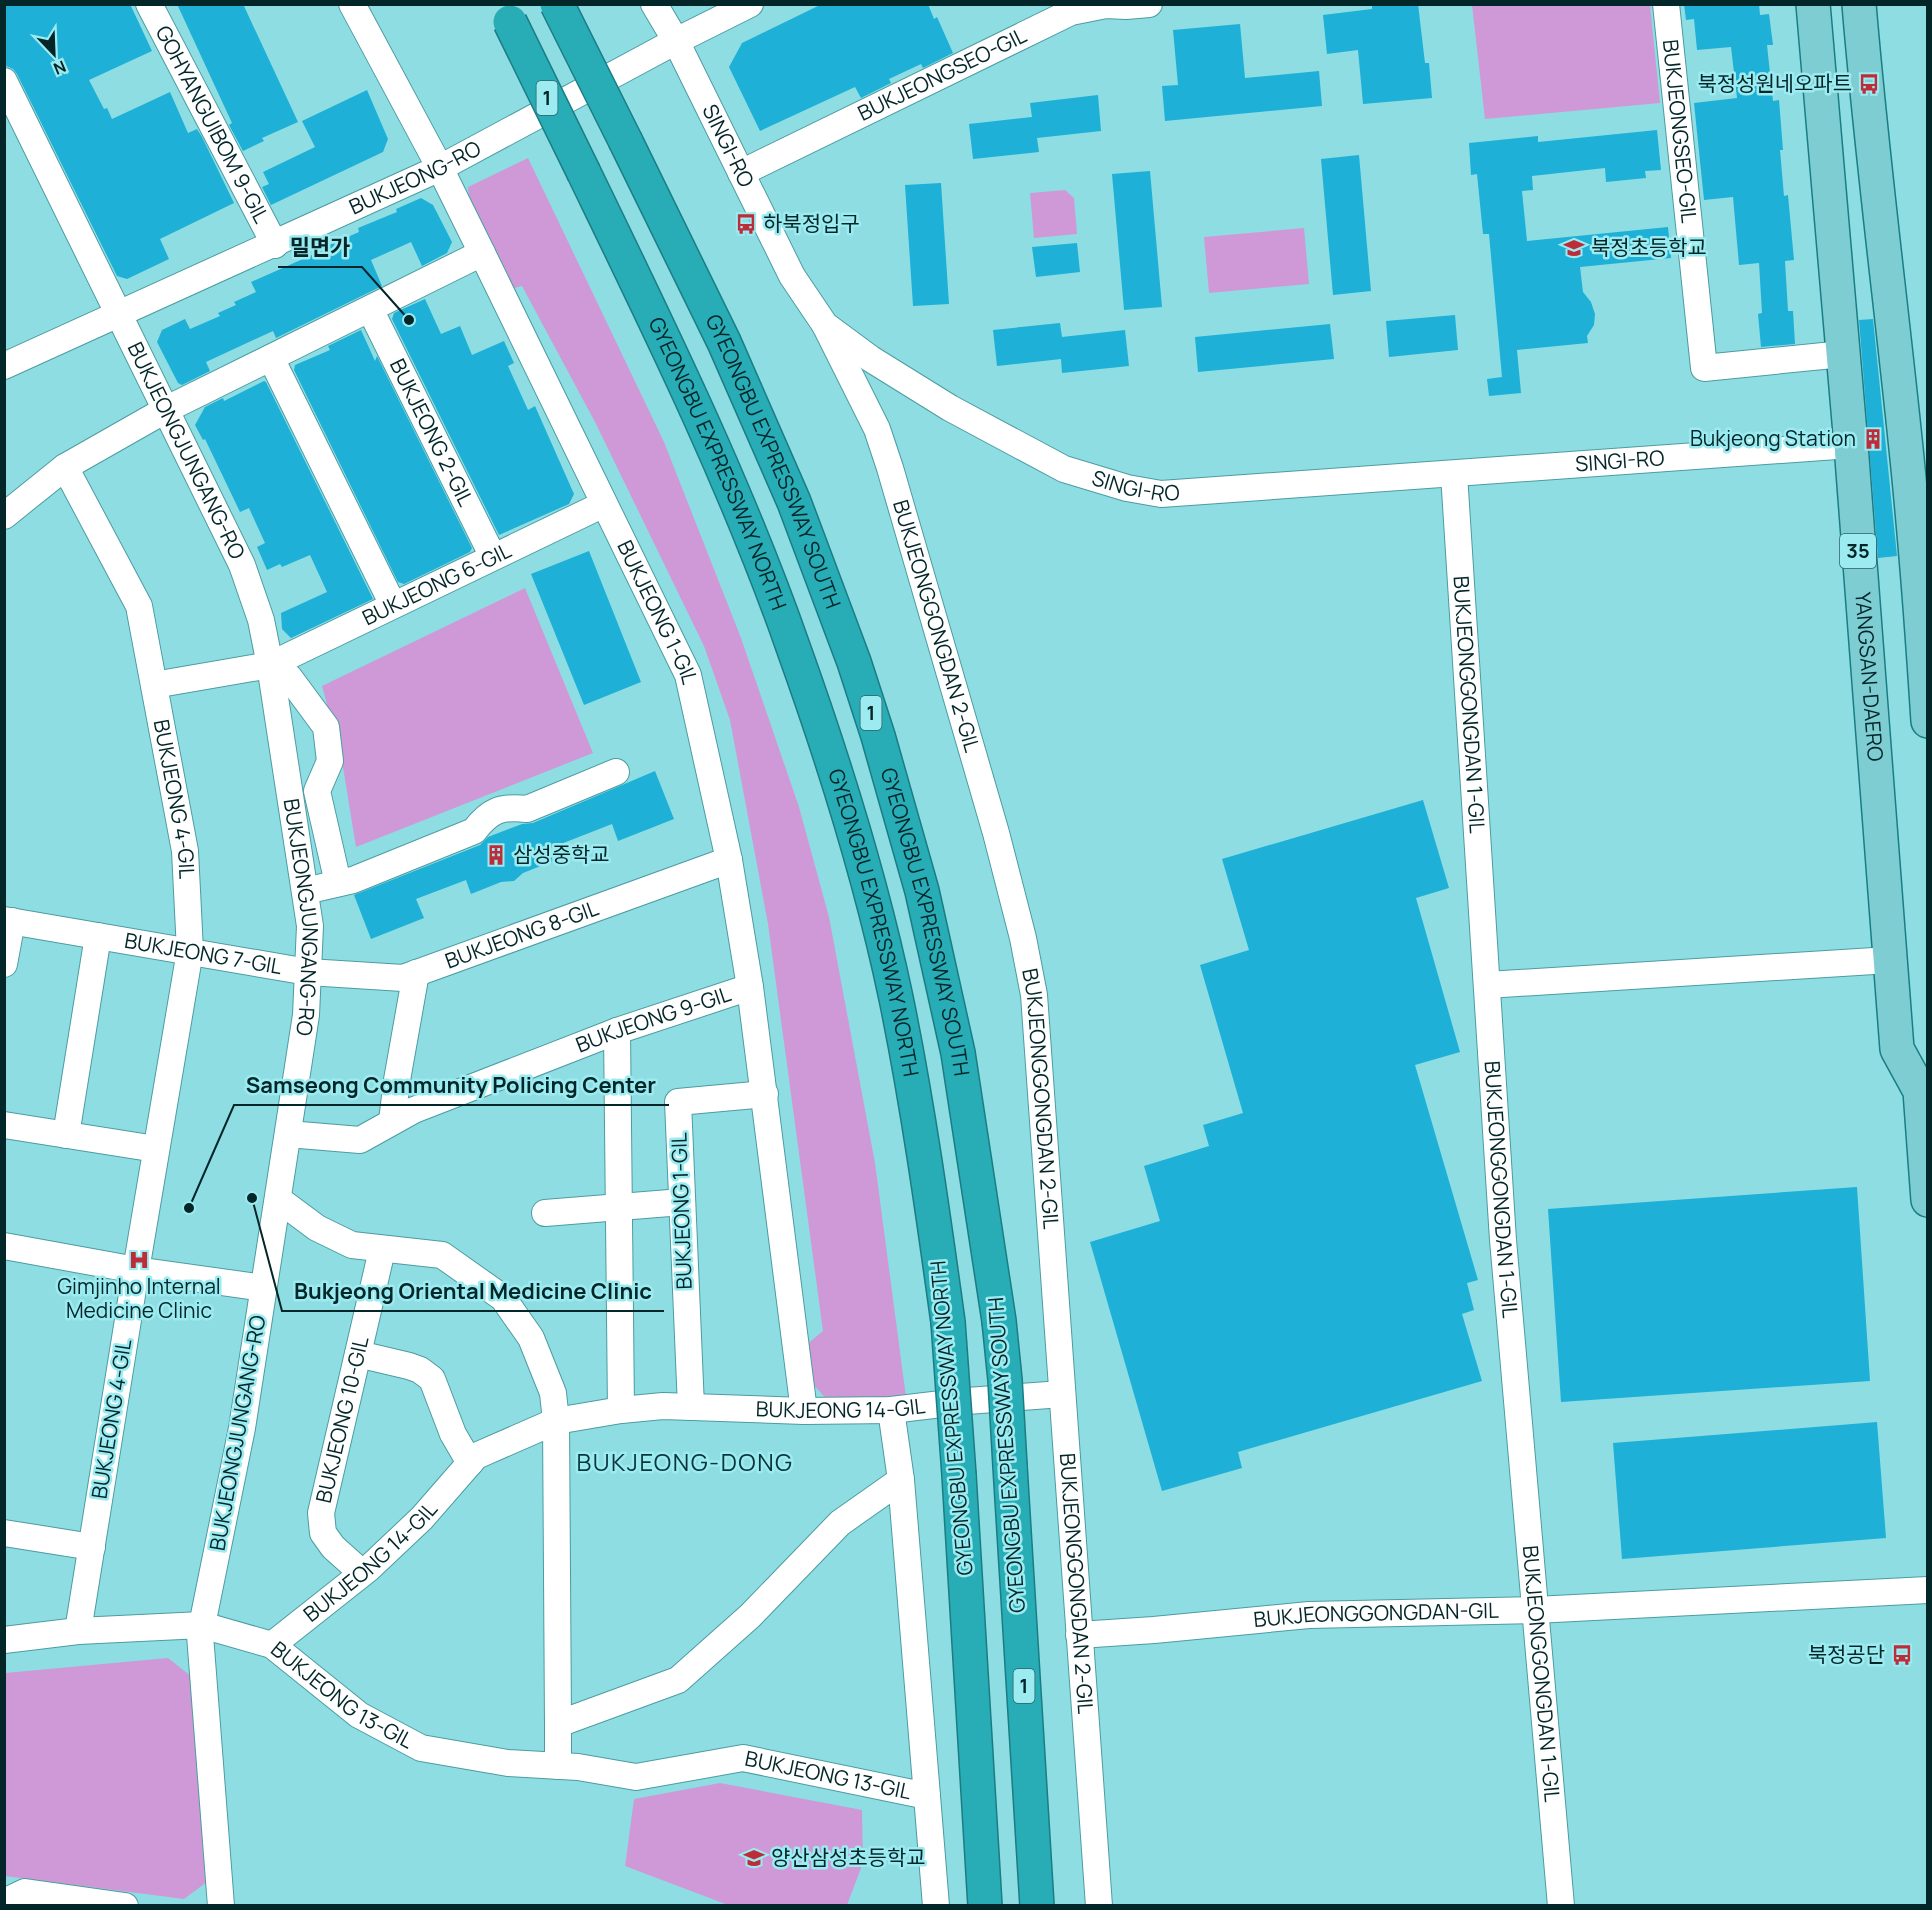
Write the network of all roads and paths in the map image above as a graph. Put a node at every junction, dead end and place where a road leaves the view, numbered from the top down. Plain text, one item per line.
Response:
1 (149, 4) edge
2 (352, 4) edge
3 (557, 4) edge
4 (654, 4) edge
5 (750, 4) edge
6 (1666, 4) edge
7 (1813, 4) edge
8 (1859, 4) edge
9 (1134, 5) edge
10 (506, 13) edge
11 (676, 41) junction
12 (4, 81) edge
13 (13, 112) edge
14 (440, 168) junction
15 (741, 174) junction
16 (274, 244) junction
17 (482, 253) junction
18 (370, 309) junction
19 (120, 314) junction
20 (825, 326) junction
21 (1843, 354) junction
22 (271, 358) junction
23 (4, 366) edge
24 (167, 409) junction
25 (1851, 445) junction
26 (65, 467) junction
27 (1454, 474) junction
28 (604, 504) junction
29 (4, 516) edge
30 (493, 557) junction
31 (393, 605) junction
32 (270, 665) junction
33 (154, 685) junction
34 (1928, 721) edge
35 (616, 772) dead end
36 (729, 860) junction
37 (338, 883) junction
38 (304, 891) junction
39 (8, 921) edge
40 (98, 936) junction
41 (190, 951) junction
42 (1890, 960) junction
43 (4, 964) edge
44 (308, 972) junction
45 (416, 973) junction
46 (1487, 985) junction
47 (750, 987) junction
48 (616, 1031) junction
49 (1924, 1085) edge
50 (765, 1094) junction
51 (392, 1121) junction
52 (4, 1125) edge
53 (288, 1134) junction
54 (66, 1135) junction
55 (1926, 1145) edge
56 (156, 1149) junction
57 (278, 1199) junction
58 (1928, 1200) edge
59 (682, 1202) junction
60 (619, 1208) junction
61 (545, 1213) dead end
62 (4, 1246) edge
63 (382, 1250) junction
64 (136, 1270) junction
65 (264, 1288) junction
66 (358, 1354) junction
67 (1062, 1394) junction
68 (691, 1407) junction
69 (621, 1410) junction
70 (804, 1410) junction
71 (891, 1410) junction
72 (556, 1421) junction
73 (470, 1463) junction
74 (901, 1480) junction
75 (4, 1533) edge
76 (92, 1547) junction
77 (362, 1573) junction
78 (1928, 1590) edge
79 (1535, 1610) junction
80 (202, 1625) junction
81 (78, 1631) junction
82 (1079, 1635) junction
83 (4, 1640) edge
84 (272, 1645) junction
85 (558, 1724) junction
86 (558, 1766) junction
87 (927, 1796) junction
88 (4, 1902) edge
89 (125, 1905) edge
90 (221, 1905) edge
91 (936, 1905) edge
92 (985, 1905) edge
93 (1037, 1905) edge
94 (1099, 1905) edge
95 (1561, 1905) edge

1 - 16 street, GOHYANGUIBOM 9-GIL
2 - 14 street, BUKJEONG 1-GIL
3 - 93 highway, GYEONGBU EXPRESSWAY SOUTH / 1, bridge
4 - 11 street, SINGI-RO
5 - 11 street, BUKJEONG-RO
6 - 21 street, BUKJEONGSEO-GIL
7 - 21 main road, YANGSAN-DAERO / 35
8 - 34 main road
9 - 15 street, BUKJEONGSEO-GIL
10 - 92 highway, GYEONGBU EXPRESSWAY NORTH / 1, bridge
11 - 14 street, BUKJEONG-RO
11 - 15 street, SINGI-RO
12 - 13 street, BUKJEONGJUNGANG-RO
13 - 19 street, BUKJEONGJUNGANG-RO
14 - 16 street, BUKJEONG-RO
14 - 17 street, BUKJEONG 1-GIL
15 - 20 street, SINGI-RO
16 - 19 street, BUKJEONG-RO
17 - 18 street
17 - 28 street, BUKJEONG 1-GIL
18 - 22 street
18 - 30 street, BUKJEONG 2-GIL
19 - 23 street, BUKJEONG-RO
19 - 24 street, BUKJEONGJUNGANG-RO
20 - 27 street, SINGI-RO
20 - 67 street, BUKJEONGGONGDAN 2-GIL
21 - 25 main road, YANGSAN-DAERO / 35
22 - 24 street
22 - 31 street
24 - 26 street
24 - 32 street, BUKJEONGJUNGANG-RO
25 - 27 street, SINGI-RO
25 - 42 main road, YANGSAN-DAERO / 35
26 - 29 street
26 - 33 street, BUKJEONG 4-GIL
27 - 46 street, BUKJEONGGONGDAN 1-GIL
28 - 30 street, BUKJEONG 6-GIL
28 - 36 street, BUKJEONG 1-GIL
30 - 31 street, BUKJEONG 6-GIL
31 - 32 street, BUKJEONG 6-GIL
32 - 33 street, BUKJEONG 6-GIL
32 - 37 street
32 - 38 street, BUKJEONGJUNGANG-RO
33 - 41 street, BUKJEONG 4-GIL
35 - 37 street
36 - 45 street, BUKJEONG 8-GIL
36 - 47 street, BUKJEONG 1-GIL
37 - 38 street
38 - 44 street, BUKJEONGJUNGANG-RO
39 - 40 street, BUKJEONG 7-GIL
39 - 43 street, BUKJEONG 7-GIL
40 - 41 street, BUKJEONG 7-GIL
40 - 54 street, BUKJEONG 7-GIL
41 - 44 street, BUKJEONG 7-GIL
41 - 56 street, BUKJEONG 4-GIL
42 - 46 street
42 - 49 main road, YANGSAN-DAERO / 35
44 - 45 street, BUKJEONG 8-GIL
44 - 53 street, BUKJEONGJUNGANG-RO
45 - 51 street
46 - 79 street, BUKJEONGGONGDAN 1-GIL
47 - 48 street, BUKJEONG 9-GIL
47 - 50 street, BUKJEONG 1-GIL
48 - 51 street, BUKJEONG 9-GIL
48 - 60 street
49 - 55 main road, YANGSAN-DAERO / 35
50 - 59 street, BUKJEONG 1-GIL
50 - 70 street, BUKJEONG 1-GIL
51 - 53 street, BUKJEONG 9-GIL
52 - 54 street
53 - 57 street, BUKJEONGJUNGANG-RO
54 - 56 street
55 - 58 main road, YANGSAN-DAERO / 35
56 - 64 street, BUKJEONG 4-GIL
57 - 63 street
57 - 65 street, BUKJEONGJUNGANG-RO
59 - 60 street
59 - 68 street, BUKJEONG 1-GIL
60 - 61 street
60 - 69 street
62 - 64 street
63 - 66 street, BUKJEONG 10-GIL
63 - 72 street
64 - 65 street
64 - 76 street, BUKJEONG 4-GIL
65 - 80 street, BUKJEONGJUNGANG-RO
66 - 73 street
66 - 77 street, BUKJEONG 10-GIL
67 - 71 street, BUKJEONG 14-GIL
67 - 82 street, BUKJEONGGONGDAN 2-GIL
68 - 69 street, BUKJEONG 14-GIL
68 - 70 street, BUKJEONG 14-GIL
69 - 72 street, BUKJEONG 14-GIL
70 - 71 street, BUKJEONG 14-GIL
71 - 74 street, BUKJEONG 13-GIL
72 - 73 street, BUKJEONG 14-GIL
72 - 85 street
73 - 77 street, BUKJEONG 14-GIL
74 - 85 street
74 - 87 street, BUKJEONG 13-GIL
75 - 76 street
76 - 81 street, BUKJEONG 4-GIL
77 - 84 street, BUKJEONG 14-GIL
78 - 79 street, BUKJEONGGONGDAN-GIL
79 - 82 street, BUKJEONGGONGDAN-GIL
79 - 95 street, BUKJEONGGONGDAN 1-GIL
80 - 81 street, BUKJEONG 13-GIL
80 - 84 street, BUKJEONG 13-GIL
80 - 90 street, BUKJEONGJUNGANG-RO
81 - 83 street, BUKJEONG 13-GIL
82 - 94 street, BUKJEONGGONGDAN 2-GIL
84 - 86 street, BUKJEONG 13-GIL
85 - 86 street
86 - 87 street, BUKJEONG 13-GIL
87 - 91 street
88 - 89 street

